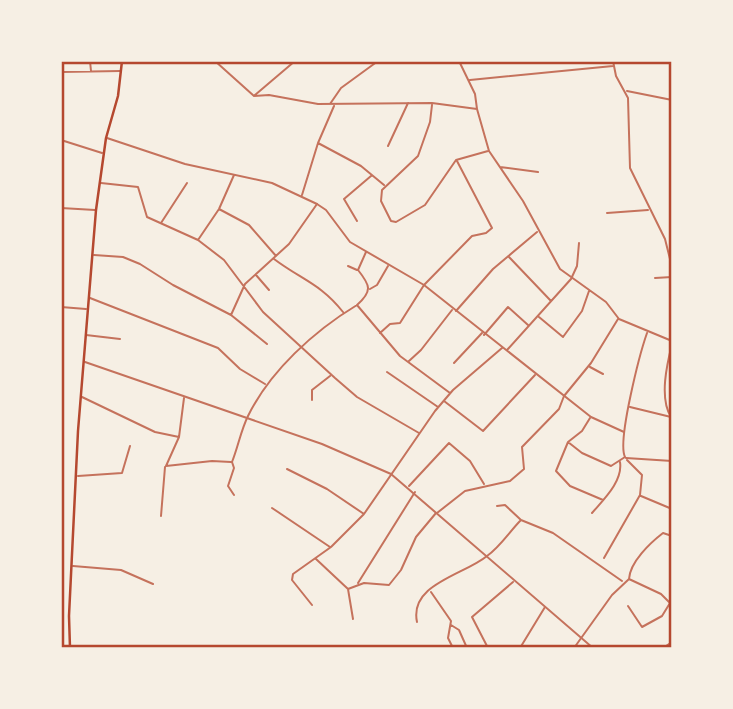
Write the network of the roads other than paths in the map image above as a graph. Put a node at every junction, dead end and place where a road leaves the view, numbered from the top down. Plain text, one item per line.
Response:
1 (90, 61) edge
2 (122, 61) edge
3 (215, 61) edge
4 (295, 61) edge
5 (378, 61) edge
6 (458, 61) edge
7 (613, 61) edge
8 (613, 65) junction
9 (91, 71) junction
10 (121, 71) junction
11 (61, 72) edge
12 (469, 80) junction
13 (626, 91) junction
14 (254, 96) junction
15 (672, 100) edge
16 (408, 103) junction
17 (432, 103) junction
18 (332, 105) junction
19 (477, 109) junction
20 (106, 138) junction
21 (61, 140) edge
22 (318, 143) junction
23 (388, 146) dead end
24 (489, 151) junction
25 (103, 153) junction
26 (456, 160) junction
27 (499, 167) junction
28 (538, 172) dead end
29 (234, 174) junction
30 (372, 176) junction
31 (99, 183) junction
32 (187, 183) dead end
33 (384, 186) junction
34 (302, 195) junction
35 (317, 204) junction
36 (61, 208) edge
37 (219, 209) junction
38 (650, 209) junction
39 (96, 210) junction
40 (607, 213) dead end
41 (357, 221) dead end
42 (161, 223) junction
43 (538, 231) junction
44 (198, 240) junction
45 (579, 243) dead end
46 (366, 252) junction
47 (93, 255) junction
48 (508, 256) junction
49 (276, 258) junction
50 (389, 264) junction
51 (348, 266) dead end
52 (672, 267) edge
53 (358, 270) junction
54 (256, 274) junction
55 (672, 277) edge
56 (655, 278) dead end
57 (571, 279) junction
58 (369, 282) junction
59 (377, 285) junction
60 (424, 285) junction
61 (269, 289) dead end
62 (369, 289) junction
63 (589, 290) junction
64 (244, 291) junction
65 (89, 298) junction
66 (552, 301) junction
67 (356, 305) junction
68 (61, 307) edge
69 (88, 309) junction
70 (454, 310) junction
71 (344, 313) junction
72 (231, 315) junction
73 (539, 317) junction
74 (619, 319) junction
75 (530, 327) junction
76 (648, 332) junction
77 (380, 333) junction
78 (85, 334) junction
79 (483, 334) junction
80 (120, 339) dead end
81 (672, 342) edge
82 (267, 344) dead end
83 (304, 346) junction
84 (503, 347) junction
85 (506, 350) junction
86 (84, 362) junction
87 (408, 362) junction
88 (454, 363) dead end
89 (589, 367) junction
90 (387, 372) dead end
91 (604, 373) dead end
92 (332, 374) junction
93 (536, 374) junction
94 (266, 385) junction
95 (450, 393) junction
96 (185, 396) junction
97 (564, 396) junction
98 (81, 397) junction
99 (312, 400) dead end
100 (444, 401) junction
101 (438, 407) junction
102 (629, 407) junction
103 (591, 417) junction
104 (671, 417) edge
105 (246, 419) junction
106 (624, 432) junction
107 (419, 433) junction
108 (179, 437) junction
109 (568, 442) junction
110 (130, 446) dead end
111 (625, 457) junction
112 (620, 461) junction
113 (672, 461) edge
114 (232, 462) junction
115 (166, 466) junction
116 (287, 469) dead end
117 (391, 474) junction
118 (78, 476) junction
119 (484, 485) junction
120 (408, 486) junction
121 (415, 492) junction
122 (234, 495) dead end
123 (640, 495) junction
124 (603, 500) junction
125 (496, 506) dead end
126 (272, 508) dead end
127 (672, 509) edge
128 (437, 512) junction
129 (364, 513) junction
130 (592, 513) dead end
131 (161, 516) dead end
132 (520, 520) junction
133 (672, 536) edge
134 (331, 547) junction
135 (488, 556) junction
136 (604, 558) dead end
137 (315, 559) junction
138 (72, 566) junction
139 (629, 579) junction
140 (514, 581) junction
141 (623, 582) junction
142 (357, 583) junction
143 (153, 584) dead end
144 (348, 589) junction
145 (430, 591) junction
146 (312, 605) dead end
147 (545, 606) junction
148 (628, 606) dead end
149 (353, 619) dead end
150 (417, 622) dead end
151 (451, 624) junction
152 (582, 637) junction
153 (672, 642) edge
154 (70, 648) edge
155 (453, 648) edge
156 (467, 648) edge
157 (488, 648) edge
158 (520, 648) edge
159 (574, 648) edge
160 (593, 648) edge
161 (663, 648) edge

1 - 9 street
2 - 10 main road
3 - 14 street
4 - 14 street
5 - 18 street
6 - 12 street
7 - 8 street
8 - 12 street
8 - 13 street
9 - 10 street
9 - 11 street
10 - 20 main road
12 - 19 street
13 - 15 street
13 - 38 street
14 - 18 street
16 - 17 street
16 - 18 street
16 - 23 street
17 - 19 street
17 - 33 street
18 - 22 street
19 - 24 street
20 - 25 main road
20 - 29 street
21 - 25 street
22 - 30 street
22 - 34 street
24 - 26 street
24 - 27 street
25 - 31 main road
26 - 33 street
26 - 60 street
27 - 28 street
27 - 43 street
29 - 34 street
29 - 37 street
30 - 33 street
30 - 41 street
31 - 39 main road
31 - 42 street
32 - 42 street
34 - 35 street
35 - 46 street
35 - 49 street
36 - 39 street
37 - 44 street
37 - 49 street
38 - 40 street
38 - 52 street
39 - 47 main road
42 - 44 street
43 - 48 street
43 - 57 street
44 - 64 street
45 - 57 street
46 - 50 street
46 - 53 street
47 - 65 main road
47 - 72 street
48 - 66 street
48 - 70 street
49 - 54 street
49 - 71 street
50 - 59 street
50 - 60 street
51 - 53 street
53 - 58 street
54 - 61 street
54 - 64 street
55 - 56 street
57 - 63 street
57 - 66 street
58 - 59 street
58 - 62 street
59 - 62 street
60 - 70 street
60 - 77 street
62 - 67 street
63 - 73 street
63 - 74 street
64 - 72 street
64 - 83 street
65 - 69 main road
65 - 94 street
66 - 73 street
67 - 71 street
67 - 77 street
68 - 69 street
69 - 78 main road
70 - 79 street
70 - 87 street
71 - 83 street
72 - 82 street
73 - 75 street
74 - 76 street
74 - 89 street
75 - 79 street
75 - 85 street
76 - 81 street
76 - 102 street
77 - 87 street
78 - 80 street
78 - 86 main road
79 - 84 street
79 - 88 street
81 - 104 street
83 - 92 street
83 - 94 street
84 - 85 street
84 - 95 street
85 - 93 street
86 - 96 street
86 - 98 main road
87 - 95 street
89 - 91 street
89 - 97 street
90 - 101 street
92 - 99 street
92 - 107 street
93 - 97 street
93 - 100 street
94 - 105 street
95 - 100 street
96 - 105 street
96 - 108 street
97 - 103 street
97 - 119 street
98 - 108 street
98 - 118 main road
100 - 101 street
101 - 107 street
102 - 104 street
102 - 106 street
103 - 106 street
103 - 109 street
105 - 114 street
105 - 117 street
106 - 111 street
107 - 117 street
108 - 115 street
109 - 112 street
109 - 124 street
110 - 118 street
111 - 112 street
111 - 113 street
111 - 123 street
112 - 124 street
114 - 115 street
114 - 122 street
115 - 131 street
116 - 129 street
117 - 120 street
117 - 129 street
118 - 138 main road
119 - 120 street
119 - 128 street
120 - 121 street
121 - 128 street
121 - 142 street
123 - 127 street
123 - 136 street
124 - 130 street
125 - 132 street
126 - 134 street
128 - 135 street
128 - 142 street
129 - 134 street
132 - 135 street
132 - 141 street
133 - 139 street
134 - 137 street
135 - 140 street
135 - 145 street
137 - 144 street
137 - 146 street
138 - 143 street
138 - 154 main road
139 - 141 street
139 - 148 street
140 - 147 street
140 - 157 street
141 - 152 street
142 - 144 street
144 - 149 street
145 - 150 street
145 - 151 street
147 - 152 street
147 - 158 street
151 - 155 street
151 - 156 street
152 - 159 street
152 - 160 street
153 - 161 street

